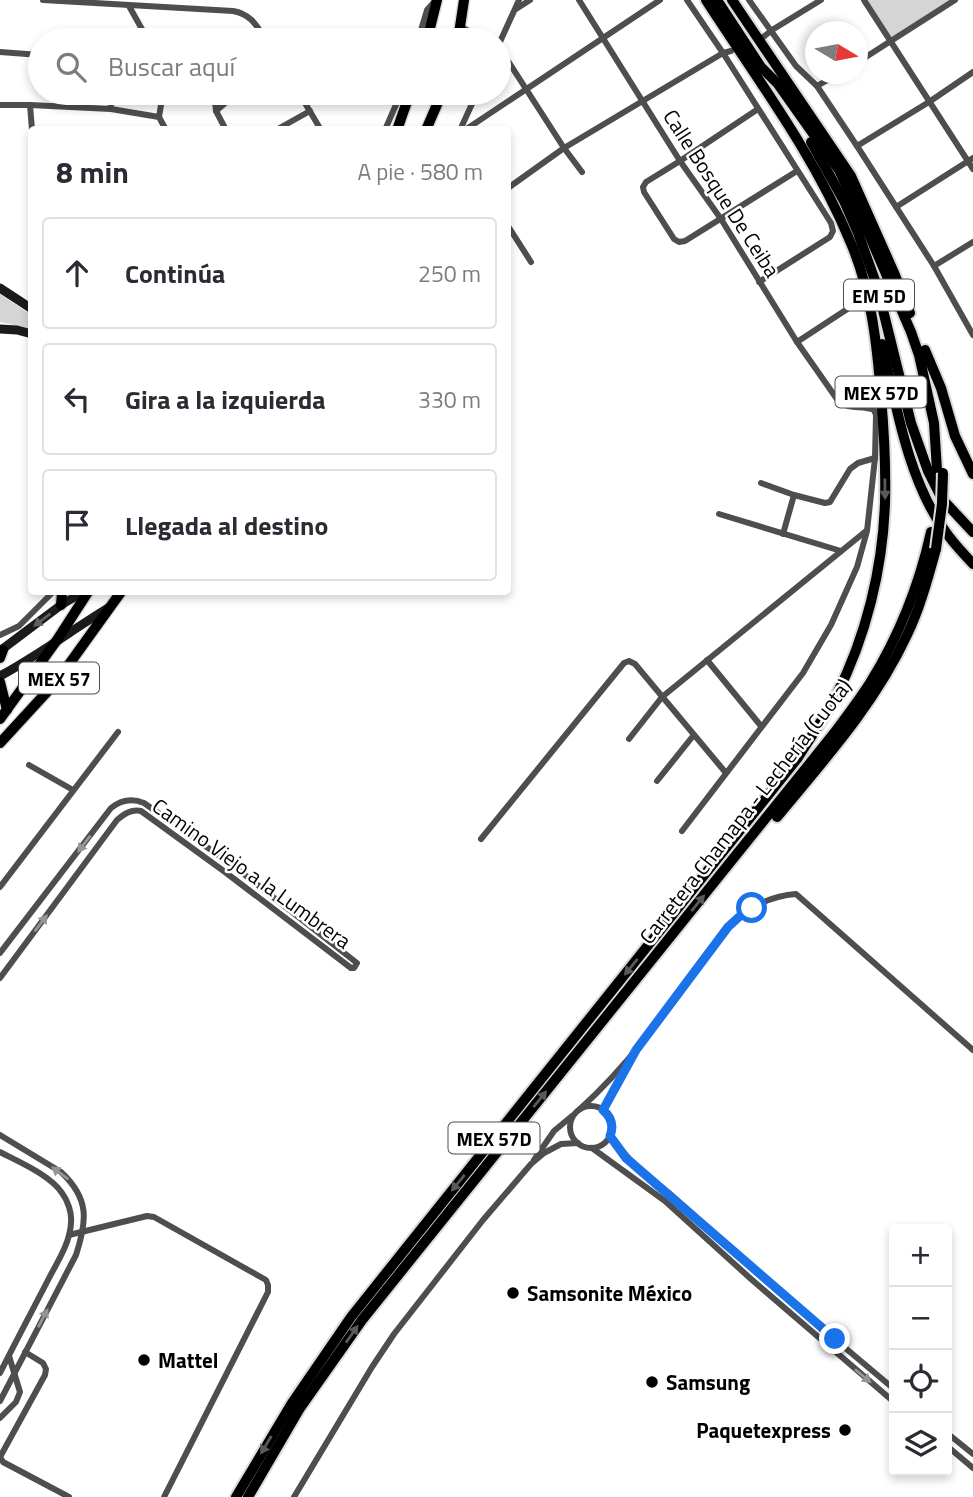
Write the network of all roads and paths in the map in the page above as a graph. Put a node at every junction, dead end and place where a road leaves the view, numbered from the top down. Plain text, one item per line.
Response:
1 (43, 0) edge
2 (436, 0) edge
3 (464, 0) edge
4 (519, 0) edge
5 (530, 0) edge
6 (579, 0) edge
7 (660, 0) edge
8 (687, 0) edge
9 (706, 0) edge
10 (717, 0) edge
11 (732, 0) edge
12 (749, 0) edge
13 (821, 0) edge
14 (864, 0) edge
15 (956, 0) edge
16 (129, 6) junction
17 (514, 10) junction
18 (461, 27) edge
19 (141, 28) edge
20 (257, 28) edge
21 (422, 28) edge
22 (430, 28) edge
23 (506, 28) edge
24 (772, 30) junction
25 (601, 37) junction
26 (762, 38) dead end
27 (891, 41) junction
28 (732, 51) dead end
29 (0, 52) edge
30 (723, 53) junction
31 (28, 54) edge
32 (868, 56) edge
33 (511, 66) edge
34 (761, 67) junction
35 (973, 72) edge
36 (820, 84) edge
37 (817, 86) junction
38 (525, 89) junction
39 (511, 98) edge
40 (642, 102) junction
41 (929, 102) junction
42 (0, 105) edge
43 (30, 105) junction
44 (111, 105) edge
45 (161, 105) edge
46 (215, 105) edge
47 (223, 105) edge
48 (306, 105) edge
49 (396, 105) edge
50 (406, 105) edge
51 (437, 105) edge
52 (472, 105) edge
53 (500, 105) edge
54 (111, 109) junction
55 (758, 109) junction
56 (216, 111) junction
57 (310, 111) junction
58 (159, 117) junction
59 (32, 126) edge
60 (164, 126) edge
61 (224, 126) edge
62 (282, 126) edge
63 (319, 126) edge
64 (387, 126) edge
65 (399, 126) edge
66 (428, 126) edge
67 (464, 126) edge
68 (468, 126) edge
69 (857, 146) junction
70 (564, 148) junction
71 (971, 159) edge
72 (680, 161) junction
73 (973, 169) edge
74 (797, 170) junction
75 (582, 172) dead end
76 (511, 186) edge
77 (896, 207) junction
78 (720, 219) junction
79 (511, 231) edge
80 (973, 242) edge
81 (531, 262) dead end
82 (934, 266) junction
83 (759, 282) junction
84 (0, 288) edge
85 (855, 304) dead end
86 (870, 305) junction
87 (28, 306) edge
88 (0, 330) edge
89 (972, 332) edge
90 (28, 333) edge
91 (797, 342) junction
92 (925, 350) junction
93 (875, 458) junction
94 (940, 471) junction
95 (973, 474) edge
96 (761, 483) dead end
97 (794, 495) junction
98 (719, 514) dead end
99 (867, 531) junction
100 (973, 532) edge
101 (783, 534) junction
102 (841, 551) junction
103 (973, 564) edge
104 (50, 595) edge
105 (62, 595) edge
106 (78, 595) edge
107 (86, 595) edge
108 (119, 595) edge
109 (61, 605) junction
110 (111, 606) junction
111 (0, 635) edge
112 (57, 640) junction
113 (1, 653) edge
114 (707, 660) junction
115 (0, 676) edge
116 (0, 682) edge
117 (662, 697) junction
118 (7, 710) junction
119 (0, 719) edge
120 (761, 726) junction
121 (118, 732) dead end
122 (694, 736) junction
123 (629, 739) dead end
124 (0, 743) edge
125 (29, 765) dead end
126 (726, 773) junction
127 (657, 781) dead end
128 (73, 790) junction
129 (682, 831) dead end
130 (481, 839) dead end
131 (731, 863) junction
132 (0, 887) edge
133 (0, 953) edge
134 (0, 978) edge
135 (636, 1050) junction
136 (973, 1050) edge
137 (603, 1110) junction
138 (578, 1111) junction
139 (0, 1135) edge
140 (610, 1136) junction
141 (578, 1143) junction
142 (592, 1148) junction
143 (0, 1152) edge
144 (531, 1164) junction
145 (83, 1233) junction
146 (69, 1235) junction
147 (25, 1352) junction
148 (9, 1356) junction
149 (0, 1373) edge
150 (14, 1374) junction
151 (889, 1385) edge
152 (889, 1398) edge
153 (0, 1401) edge
154 (0, 1418) edge
155 (952, 1437) edge
156 (952, 1450) edge
157 (973, 1454) edge
158 (0, 1457) edge
159 (973, 1468) edge
160 (243, 1495) edge
161 (69, 1497) edge
162 (164, 1497) edge
163 (294, 1497) edge

1 - 16 street
2 - 21 street
2 - 22 main road
3 - 18 main road
4 - 17 street
5 - 17 street
6 - 25 street, Calle Bosque De Ceiba
7 - 25 street
8 - 30 street
9 - 86 highway, Carretera Chamapa - Lechería (Cuota) / MEX 57D
10 - 34 highway, Carretera Chamapa - Lechería (Cuota) / MEX 57D
11 - 92 highway
12 - 24 street
13 - 24 street
14 - 27 street
15 - 27 street
16 - 19 street
16 - 20 street
17 - 23 street
24 - 26 street
24 - 37 street
25 - 38 street
25 - 40 street, Calle Bosque De Ceiba
27 - 32 street
27 - 41 street
28 - 30 street
29 - 31 street
30 - 40 street
30 - 55 street
33 - 38 street
34 - 94 highway, Carretera Chamapa - Lechería (Cuota) / MEX 57D
34 - 100 highway, EM 5D
35 - 41 street
36 - 37 street
37 - 69 street
38 - 39 street
38 - 70 street
40 - 70 street
40 - 72 street, Calle Bosque De Ceiba
41 - 69 street
41 - 71 street
42 - 43 street
43 - 54 street
43 - 59 street
44 - 54 street
45 - 58 street
46 - 56 street
47 - 56 street
48 - 57 street
49 - 64 street
50 - 65 main road
51 - 66 main road
52 - 67 street
53 - 68 street
54 - 58 street
55 - 72 street
55 - 74 street
56 - 61 street
57 - 62 street
57 - 63 street
58 - 60 street
69 - 77 street
70 - 75 street
70 - 76 street
71 - 73 street
71 - 77 street
72 - 78 street, Calle Bosque De Ceiba
72 - 78 street
74 - 78 street
74 - 83 street
77 - 82 street
78 - 83 street, Calle Bosque De Ceiba
79 - 81 street
80 - 82 street
82 - 89 street
83 - 91 street, Calle Bosque De Ceiba
84 - 87 main road
85 - 91 street
86 - 103 highway, EM 5D
86 -> 160 highway, Carretera Chamapa - Lechería (Cuota) / MEX 57D
88 - 90 main road
91 - 93 street, Calle Bosque De Ceiba
92 - 94 highway
92 - 95 highway
93 - 97 street
93 - 99 street
94 - 131 highway, Carretera Chamapa - Lechería (Cuota) / MEX 57D
94 - 131 highway, bridge
96 - 97 street
97 - 101 street
98 - 101 street
99 - 102 street
99 - 120 street
101 - 102 street
102 - 114 street
104 - 111 street
105 - 109 main road
106 - 109 main road
107 - 112 main road, MEX 57
108 - 110 main road, MEX 57
109 -> 113 main road
110 - 112 main road
110 - 124 main road, MEX 57
112 - 115 main road
112 - 118 main road, MEX 57
114 - 117 street
114 - 120 street
116 - 118 main road
117 - 122 street
117 - 123 street
117 - 130 street
118 - 119 main road, MEX 57
120 - 126 street
121 - 128 street
122 - 126 street
122 - 127 street
125 - 128 street
126 - 129 street
128 - 132 street
160 -> 131 highway, Carretera Chamapa - Lechería (Cuota) / MEX 57D
134 -> 133 street, Camino Viejo a la Lumbrera
135 - 136 street
135 - 137 street
135 - 138 street
137 - 138 street
137 - 140 street
138 - 141 street
138 - 144 street
145 -> 139 street
140 - 142 street
140 - 151 street
141 - 142 street
141 - 144 street
142 -> 152 street
143 - 146 street
144 - 163 street
145 - 146 street
147 -> 145 street
145 - 162 street
146 - 148 street
147 - 150 street
147 - 158 street
148 - 149 street
148 - 150 street
150 - 153 street
150 - 154 street
155 - 157 street
156 - 159 street
158 - 161 street

